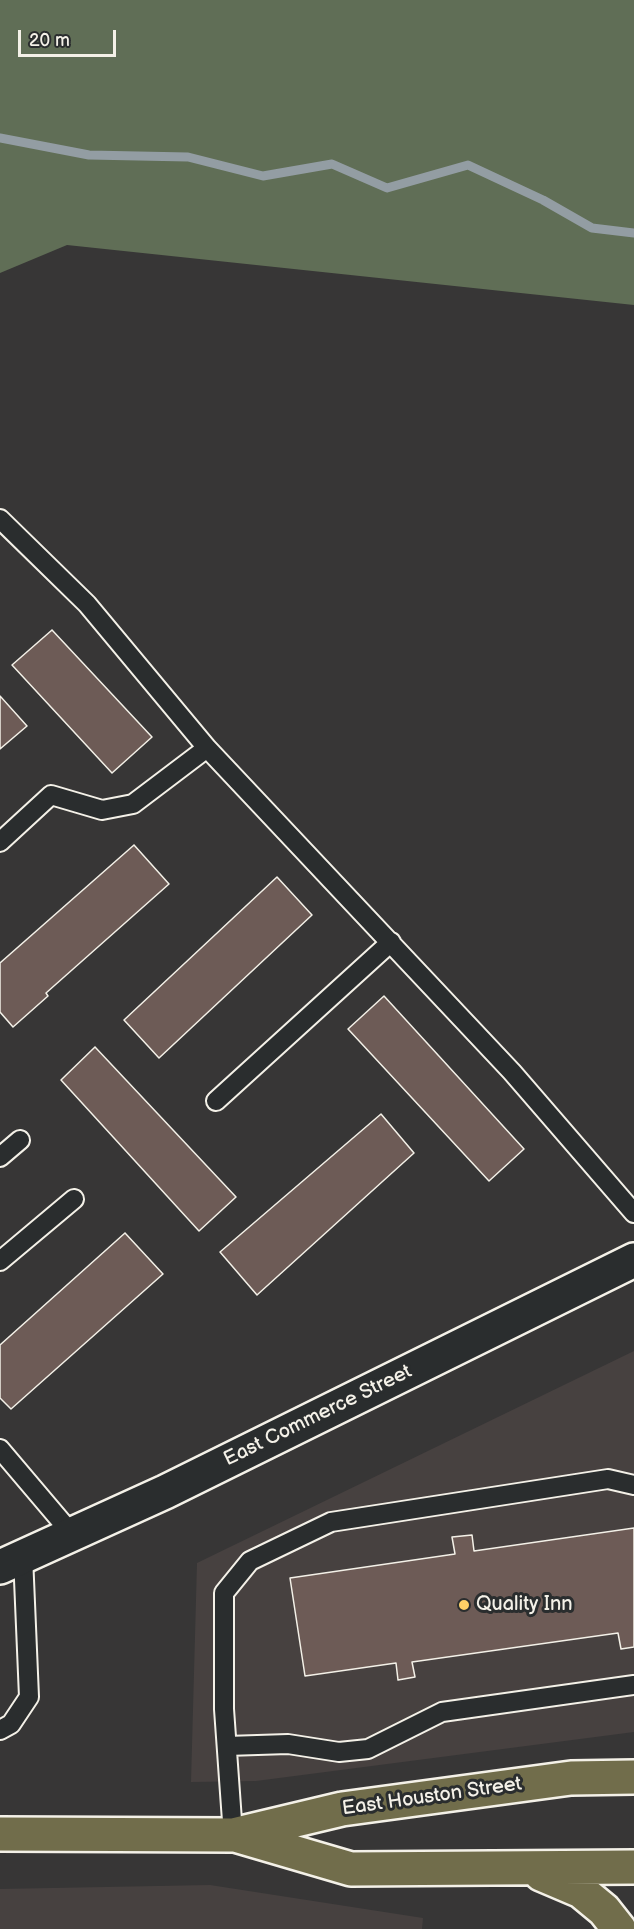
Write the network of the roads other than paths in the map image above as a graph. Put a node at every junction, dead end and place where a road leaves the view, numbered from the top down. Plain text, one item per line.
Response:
1 (0, 519) edge
2 (207, 748) junction
3 (0, 842) edge
4 (391, 942) junction
5 (216, 1101) dead end
6 (21, 1140) dead end
7 (0, 1156) edge
8 (74, 1199) dead end
9 (634, 1213) edge
10 (1, 1259) edge
11 (634, 1260) edge
12 (0, 1449) edge
13 (634, 1485) edge
14 (72, 1534) junction
15 (12, 1561) edge
16 (634, 1685) edge
17 (0, 1730) edge
18 (227, 1746) junction
19 (634, 1777) edge
20 (0, 1834) edge
21 (233, 1835) junction
22 (634, 1867) edge
23 (532, 1870) junction
24 (619, 1929) edge

1 - 2 lane
2 - 3 lane
2 - 4 lane
4 - 5 lane
4 - 9 lane
6 - 7 lane
8 - 10 lane
11 - 14 main road, East Commerce Street
12 - 14 lane
13 - 18 lane
14 - 15 main road, East Commerce Street
15 - 17 lane
16 - 18 lane
18 - 21 lane
19 - 21 main road, East Houston Street
20 - 21 main road, East Houston Street
21 - 23 main road, East Houston Street
22 - 23 main road, East Houston Street
23 - 24 main road

